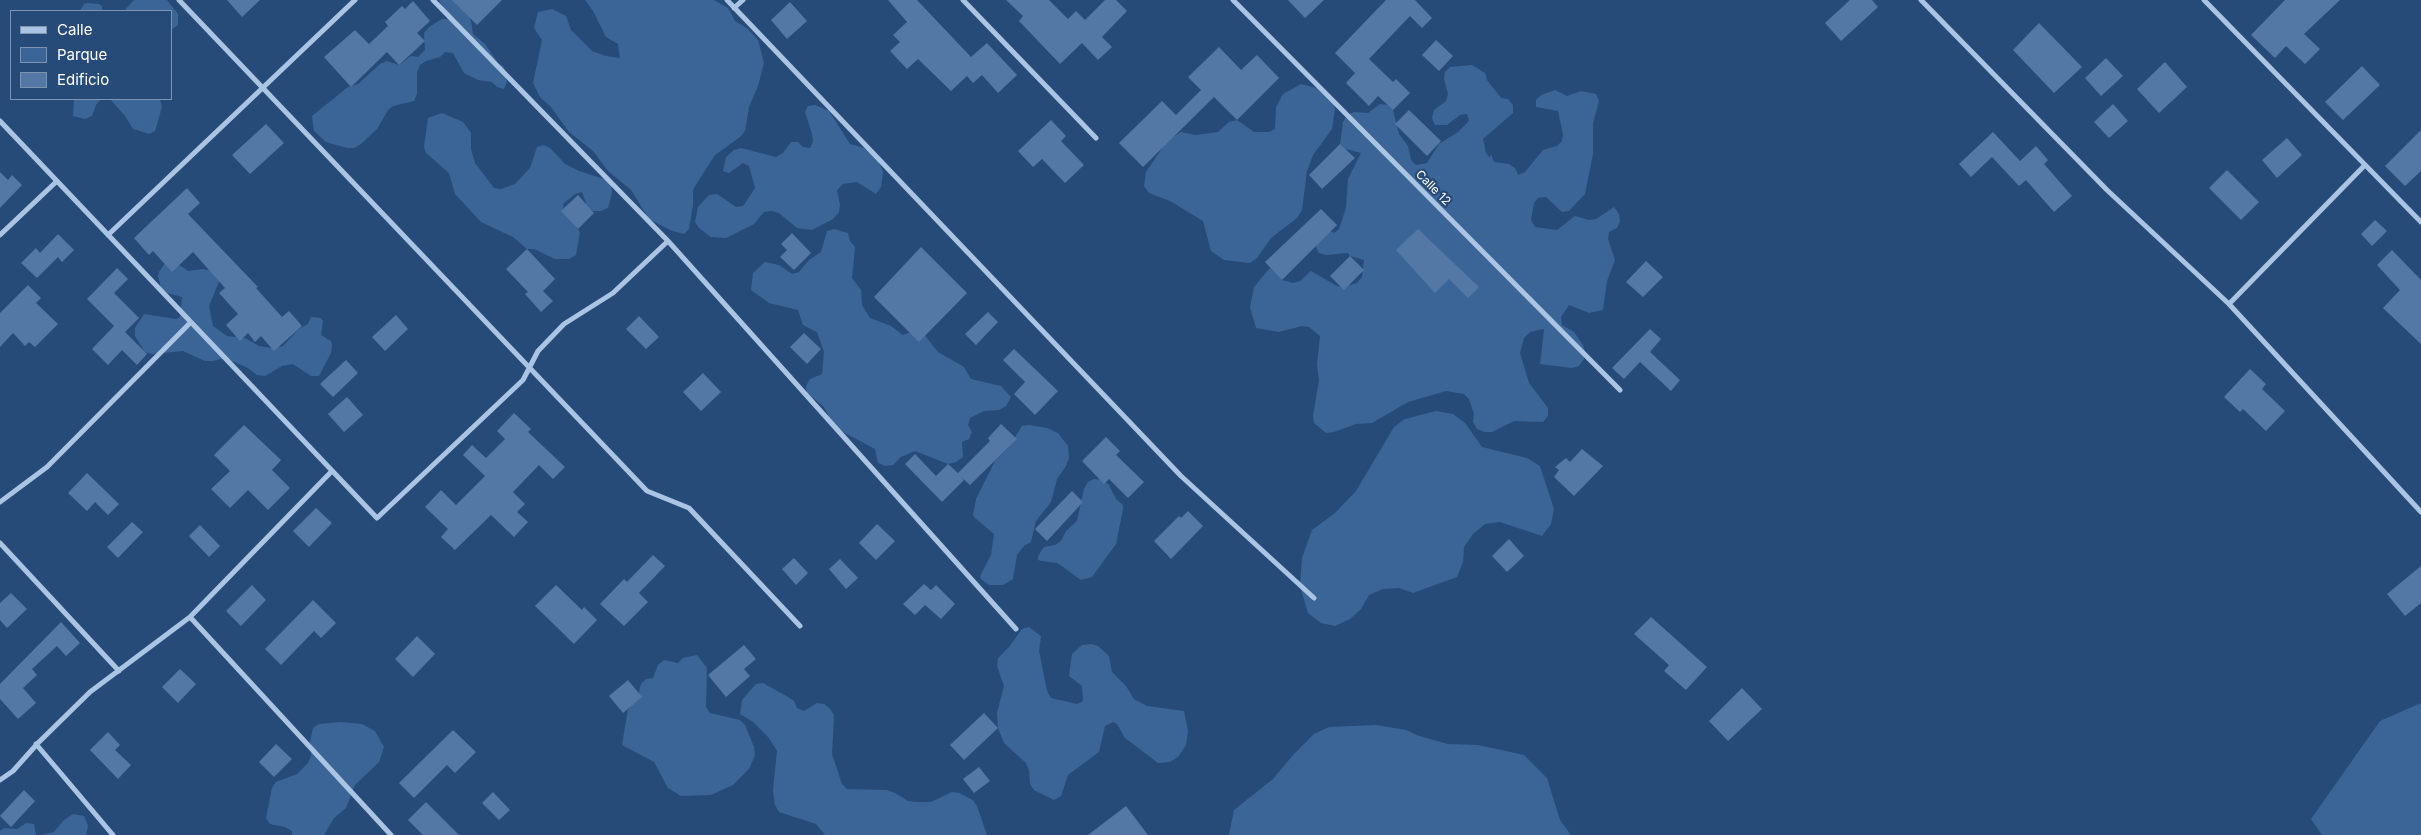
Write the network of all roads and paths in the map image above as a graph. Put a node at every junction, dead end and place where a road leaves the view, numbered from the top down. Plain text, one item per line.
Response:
1 (180, 0) edge
2 (354, 0) edge
3 (434, 0) edge
4 (727, 0) edge
5 (743, 0) edge
6 (963, 0) edge
7 (1233, 0) edge
8 (1922, 0) edge
9 (2204, 0) edge
10 (734, 8) junction
11 (262, 86) junction
12 (0, 121) edge
13 (1096, 138) dead end
14 (2365, 165) junction
15 (57, 181) junction
16 (2421, 222) edge
17 (0, 235) edge
18 (108, 235) junction
19 (668, 241) junction
20 (2229, 304) junction
21 (190, 322) junction
22 (529, 366) junction
23 (1620, 390) dead end
24 (331, 472) junction
25 (0, 502) edge
26 (2421, 512) edge
27 (0, 543) edge
28 (1314, 598) dead end
29 (190, 617) junction
30 (800, 626) dead end
31 (1016, 629) dead end
32 (119, 671) junction
33 (36, 744) junction
34 (0, 780) edge
35 (113, 835) edge
36 (391, 835) edge

1 - 11 street
2 - 11 street
3 - 19 street
4 - 10 street
5 - 10 street
6 - 13 street
7 - 23 street, Calle 12
8 - 20 street
9 - 14 street
10 - 28 street
11 - 18 street
11 - 22 street
12 - 15 street
14 - 16 street
14 - 20 street
15 - 17 street
15 - 18 street
18 - 21 street
19 - 22 street
19 - 31 street
20 - 26 street
21 - 24 street
21 - 25 street
22 - 24 street
22 - 30 street
24 - 29 street
27 - 32 street
29 - 32 street
29 - 36 street
32 - 33 street
33 - 34 street
33 - 35 street

